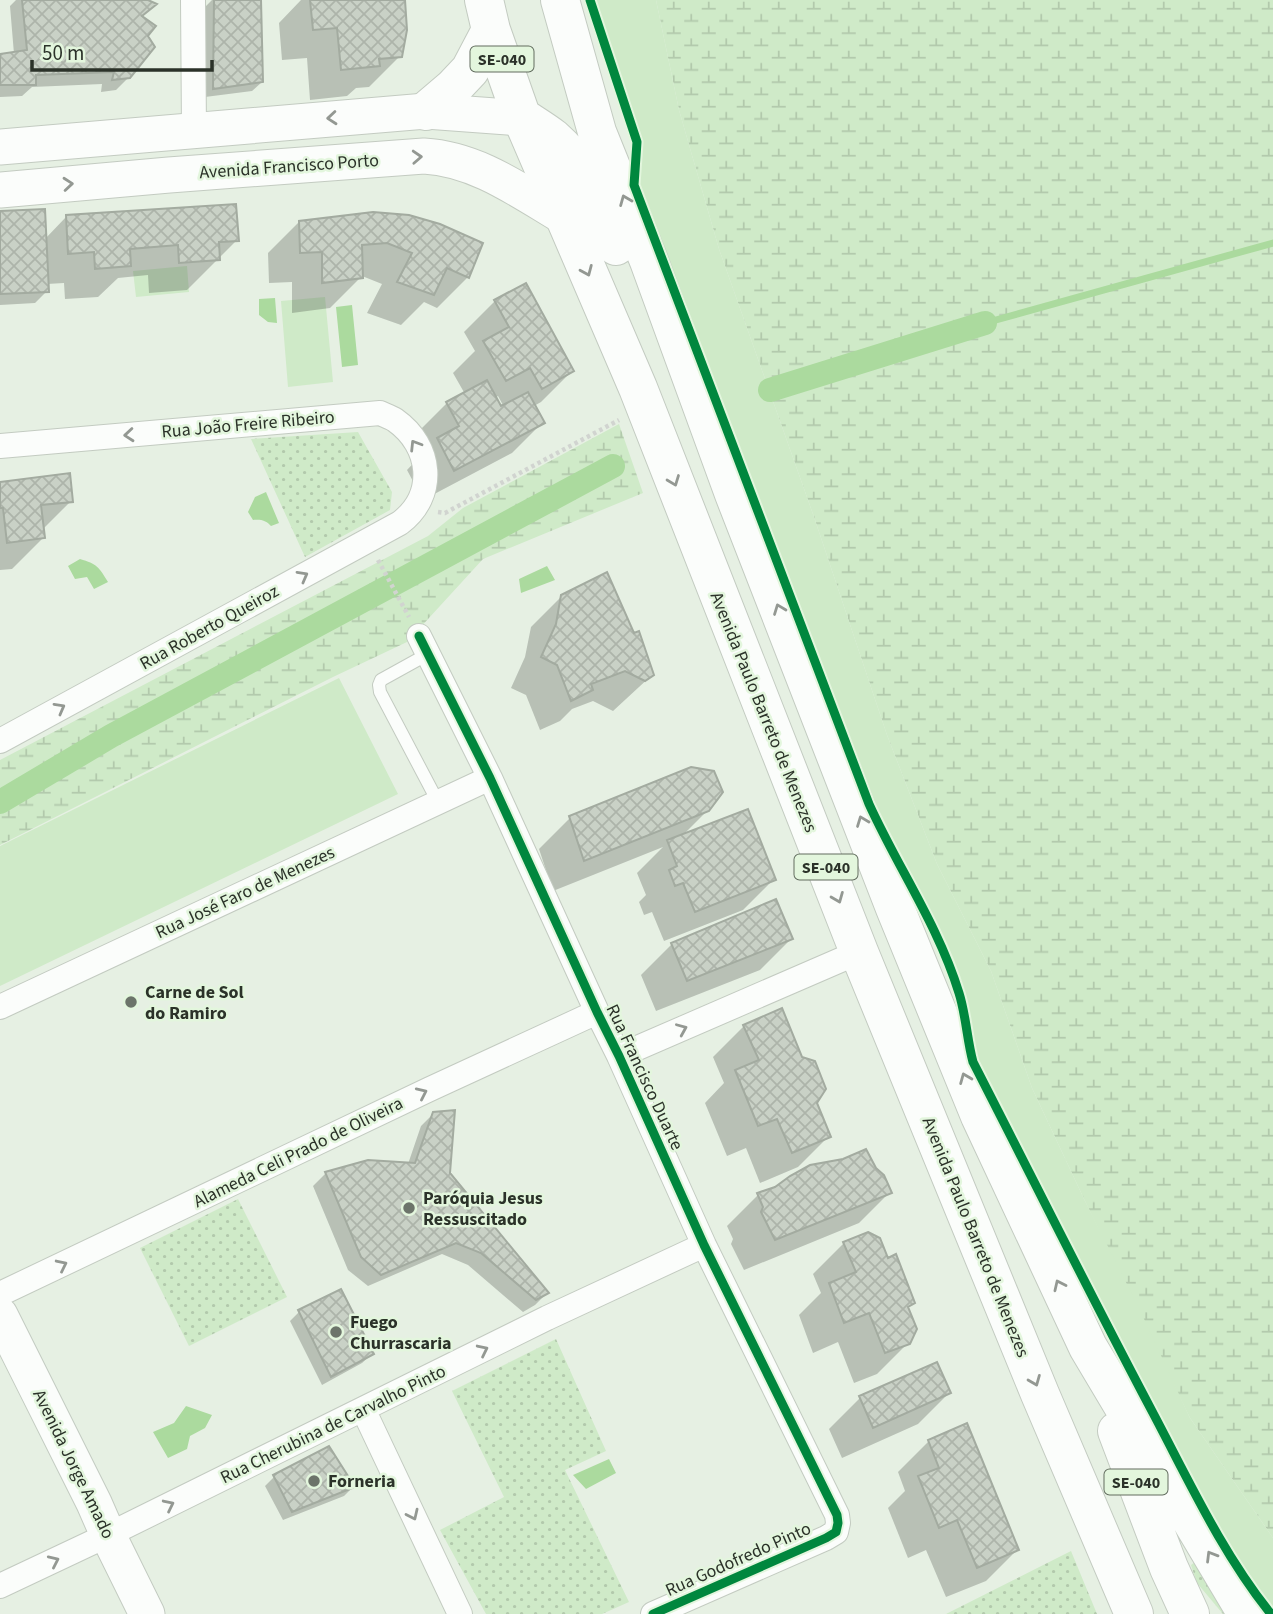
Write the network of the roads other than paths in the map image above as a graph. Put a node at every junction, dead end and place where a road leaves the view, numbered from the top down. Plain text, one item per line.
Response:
1 (193, 0) edge
2 (560, 0) edge
3 (487, 15) edge
4 (426, 111) junction
5 (522, 118) junction
6 (194, 130) junction
7 (0, 147) edge
8 (0, 190) edge
9 (564, 217) junction
10 (0, 446) edge
11 (734, 494) junction
12 (416, 509) joint
13 (424, 645) joint
14 (0, 741) edge
15 (490, 778) junction
16 (438, 802) junction
17 (859, 952) junction
18 (0, 1007) edge
19 (597, 1012) junction
20 (620, 1056) junction
21 (704, 1245) junction
22 (0, 1294) edge
23 (0, 1315) edge
24 (1088, 1347) junction
25 (363, 1409) junction
26 (836, 1532) joint
27 (108, 1535) junction
28 (1169, 1569) junction
29 (0, 1586) edge
30 (147, 1614) edge
31 (460, 1614) edge
32 (653, 1614) edge
33 (1134, 1614) edge
34 (1190, 1614) edge
35 (1209, 1614) edge
36 (1247, 1614) edge

1 - 6 street
11 -> 2 main road, SE-040
3 - 4 main road
3 - 5 main road, Avenida Paulo Barreto de Menezes / SE-040
4 - 5 main road
4 -> 6 main road
5 - 9 main road, Avenida Paulo Barreto de Menezes / SE-040
5 - 11 main road
6 - 7 main road
8 -> 9 main road, Avenida Francisco Porto
9 -> 17 main road, Avenida Paulo Barreto de Menezes / SE-040
12 -> 10 street, Rua João Freire Ribeiro
24 -> 11 main road, SE-040
14 -> 12 street, Rua Roberto Queiroz
13 - 15 street, Rua Francisco Duarte
13 - 16 lane
15 - 16 street, Rua José Faro de Menezes
15 - 19 street, Rua Francisco Duarte
16 - 18 street, Rua José Faro de Menezes
20 -> 17 street
17 -> 33 main road, Avenida Paulo Barreto de Menezes / SE-040
19 - 20 street, Rua Francisco Duarte
22 -> 19 street, Alameda Celi Prado de Oliveira
20 - 21 street, Rua Francisco Duarte
25 -> 21 street, Rua Cherubina de Carvalho Pinto
21 - 26 street, Rua Francisco Duarte
23 - 27 main road, Avenida Jorge Amado
24 - 28 main road, SE-040
36 -> 24 main road, SE-040
27 -> 25 street, Rua Cherubina de Carvalho Pinto
25 -> 31 street
26 - 32 street, Rua Godofredo Pinto
29 -> 27 street, Rua Cherubina de Carvalho Pinto
27 - 30 main road, Avenida Jorge Amado
28 - 34 main road, SE-040
28 - 35 main road

